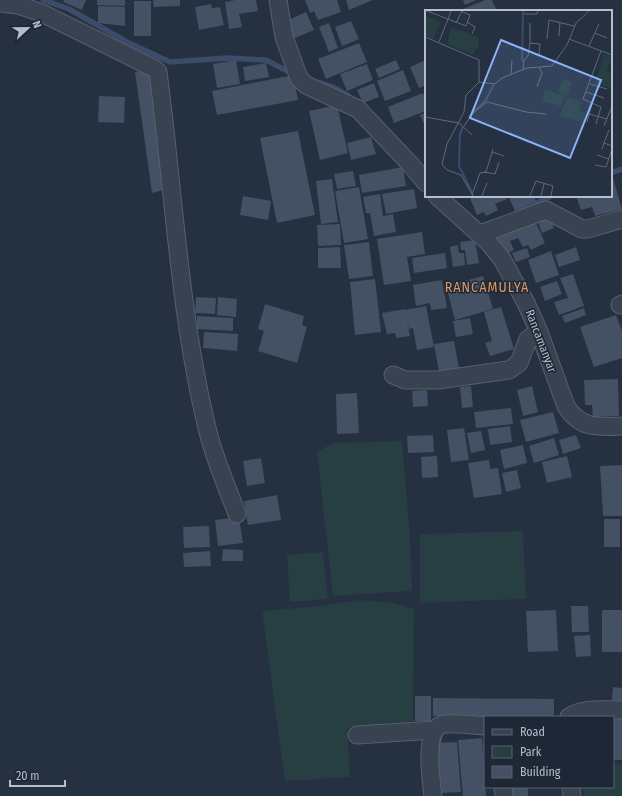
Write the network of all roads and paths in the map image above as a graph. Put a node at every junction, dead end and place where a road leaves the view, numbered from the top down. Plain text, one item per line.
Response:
1 (278, 0) edge
2 (0, 3) edge
3 (419, 162) edge
4 (425, 180) edge
5 (439, 197) edge
6 (622, 219) edge
7 (480, 234) junction
8 (539, 332) junction
9 (393, 375) dead end
10 (622, 426) edge
11 (237, 514) dead end
12 (622, 710) edge
13 (570, 716) edge
14 (484, 726) edge
15 (434, 730) junction
16 (357, 735) dead end
17 (433, 796) edge

1 - 3 street
2 - 11 street
3 - 4 street
5 - 7 street, Rancamanyar
6 - 7 street
7 - 8 street, Rancamanyar
8 - 9 street
8 - 10 street, Rancamanyar
12 - 13 street
14 - 15 street
15 - 16 street
15 - 17 street

